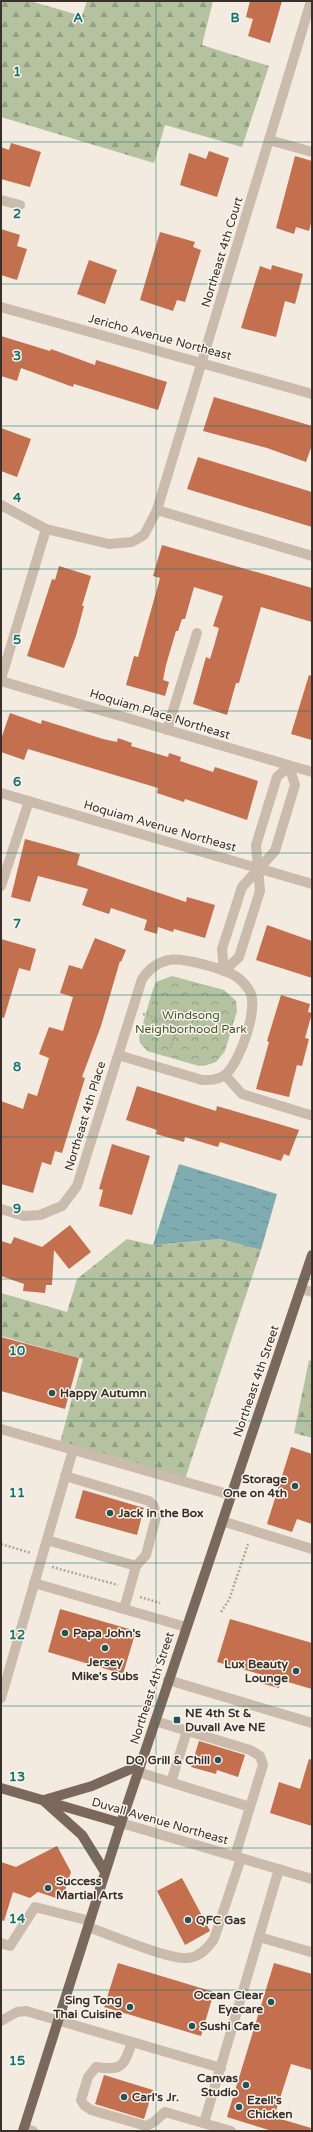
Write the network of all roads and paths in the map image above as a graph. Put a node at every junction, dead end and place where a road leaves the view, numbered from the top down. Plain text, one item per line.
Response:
1 (311, 1) edge
2 (269, 140) junction
3 (312, 152) edge
4 (1, 200) edge
5 (20, 205) dead end
6 (1, 308) edge
7 (202, 362) junction
8 (312, 394) edge
9 (1, 504) edge
10 (158, 510) junction
11 (46, 528) junction
12 (312, 556) edge
13 (197, 633) dead end
14 (1, 680) edge
15 (168, 730) junction
16 (289, 766) junction
17 (312, 772) edge
18 (1, 793) edge
19 (29, 801) junction
20 (258, 868) junction
21 (312, 884) edge
22 (1, 886) edge
23 (224, 971) junction
24 (132, 1011) junction
25 (170, 1049) dead end
26 (118, 1055) junction
27 (225, 1075) junction
28 (310, 1115) dead end
29 (1, 1209) edge
30 (312, 1255) edge
31 (301, 1289) junction
32 (312, 1292) edge
33 (1, 1429) edge
34 (73, 1450) junction
35 (65, 1476) junction
36 (231, 1495) junction
37 (222, 1521) junction
38 (47, 1540) junction
39 (1, 1544) edge
40 (248, 1544) dead end
41 (312, 1549) edge
42 (41, 1560) junction
43 (136, 1566) junction
44 (34, 1583) junction
45 (129, 1591) junction
46 (160, 1603) dead end
47 (124, 1609) junction
48 (221, 1612) dead end
49 (186, 1627) junction
50 (168, 1680) junction
51 (1, 1698) edge
52 (155, 1721) junction
53 (312, 1723) edge
54 (187, 1731) junction
55 (139, 1769) junction
56 (171, 1782) junction
57 (1, 1788) edge
58 (44, 1800) junction
59 (250, 1807) junction
60 (121, 1823) junction
61 (238, 1857) junction
62 (279, 1869) junction
63 (105, 1872) junction
64 (312, 1879) edge
65 (89, 1924) junction
66 (259, 1937) junction
67 (1, 1943) edge
68 (311, 1952) dead end
69 (58, 2020) junction
70 (1, 2021) edge
71 (132, 2042) junction
72 (221, 2068) junction
73 (204, 2123) junction
74 (26, 2130) edge
75 (231, 2131) edge

1 - 2 street, Northeast 4th Court
2 - 3 street
2 - 7 street, Northeast 4th Court
4 - 5 street
6 - 7 street, Jericho Avenue Northeast
7 - 8 street, Jericho Avenue Northeast
7 - 10 street, Northeast 4th Court
9 - 11 street, Northeast 4th Court
10 - 11 street, Northeast 4th Court
10 - 12 street
11 - 14 street
13 - 15 street
14 - 15 street, Hoquiam Place Northeast
15 - 16 street, Hoquiam Place Northeast
16 - 17 street, Hoquiam Place Northeast
16 - 20 street
16 - 20 street
18 - 19 street, Hoquiam Avenue Northeast
19 - 20 street, Hoquiam Avenue Northeast
19 - 22 street
20 - 21 street, Hoquiam Avenue Northeast
20 - 23 street
20 - 23 street
23 - 24 street, Northeast 4th Place
23 - 27 street, Northeast 4th Place
24 - 25 path
24 - 26 street, Northeast 4th Place
26 - 27 street, Northeast 4th Place
26 - 29 street, Northeast 4th Place
27 - 28 street
30 - 31 main road, Northeast 4th Street
31 - 32 street
31 - 36 main road, Northeast 4th Street
33 - 34 street
34 - 35 street
34 - 36 street
35 - 38 street
35 - 43 street
36 - 37 main road, Northeast 4th Street
37 - 41 street
37 - 49 main road, Northeast 4th Street
38 - 42 street
38 - 43 street
39 - 42 path
40 - 48 path
42 - 44 street
42 - 45 path
43 - 45 street
44 - 47 street
44 - 51 street
45 - 46 path
45 - 47 street
47 - 49 street
49 - 50 main road, Northeast 4th Street
50 - 52 main road, Northeast 4th Street
50 - 53 street
52 - 54 street
52 - 55 main road, Northeast 4th Street
54 - 56 street
54 - 59 street
55 - 56 street
55 - 58 main road
55 - 60 main road, Northeast 4th Street
56 - 59 street
57 - 58 main road, Duvall Avenue Northeast
58 - 60 main road, Duvall Avenue Northeast
58 - 63 main road
59 - 61 street
60 - 61 street, Duvall Avenue Northeast
60 - 63 main road, Northeast 4th Street
61 - 62 street, Duvall Avenue Northeast
61 - 65 street
62 - 64 street, Duvall Avenue Northeast
62 - 66 street
63 - 65 main road, Northeast 4th Street
65 - 67 street
65 - 69 main road, Northeast 4th Street
66 - 68 street
66 - 72 street
69 - 70 street
69 - 71 street
69 - 74 main road, Northeast 4th Street
71 - 72 street
71 - 73 street
72 - 73 street
73 - 75 street

